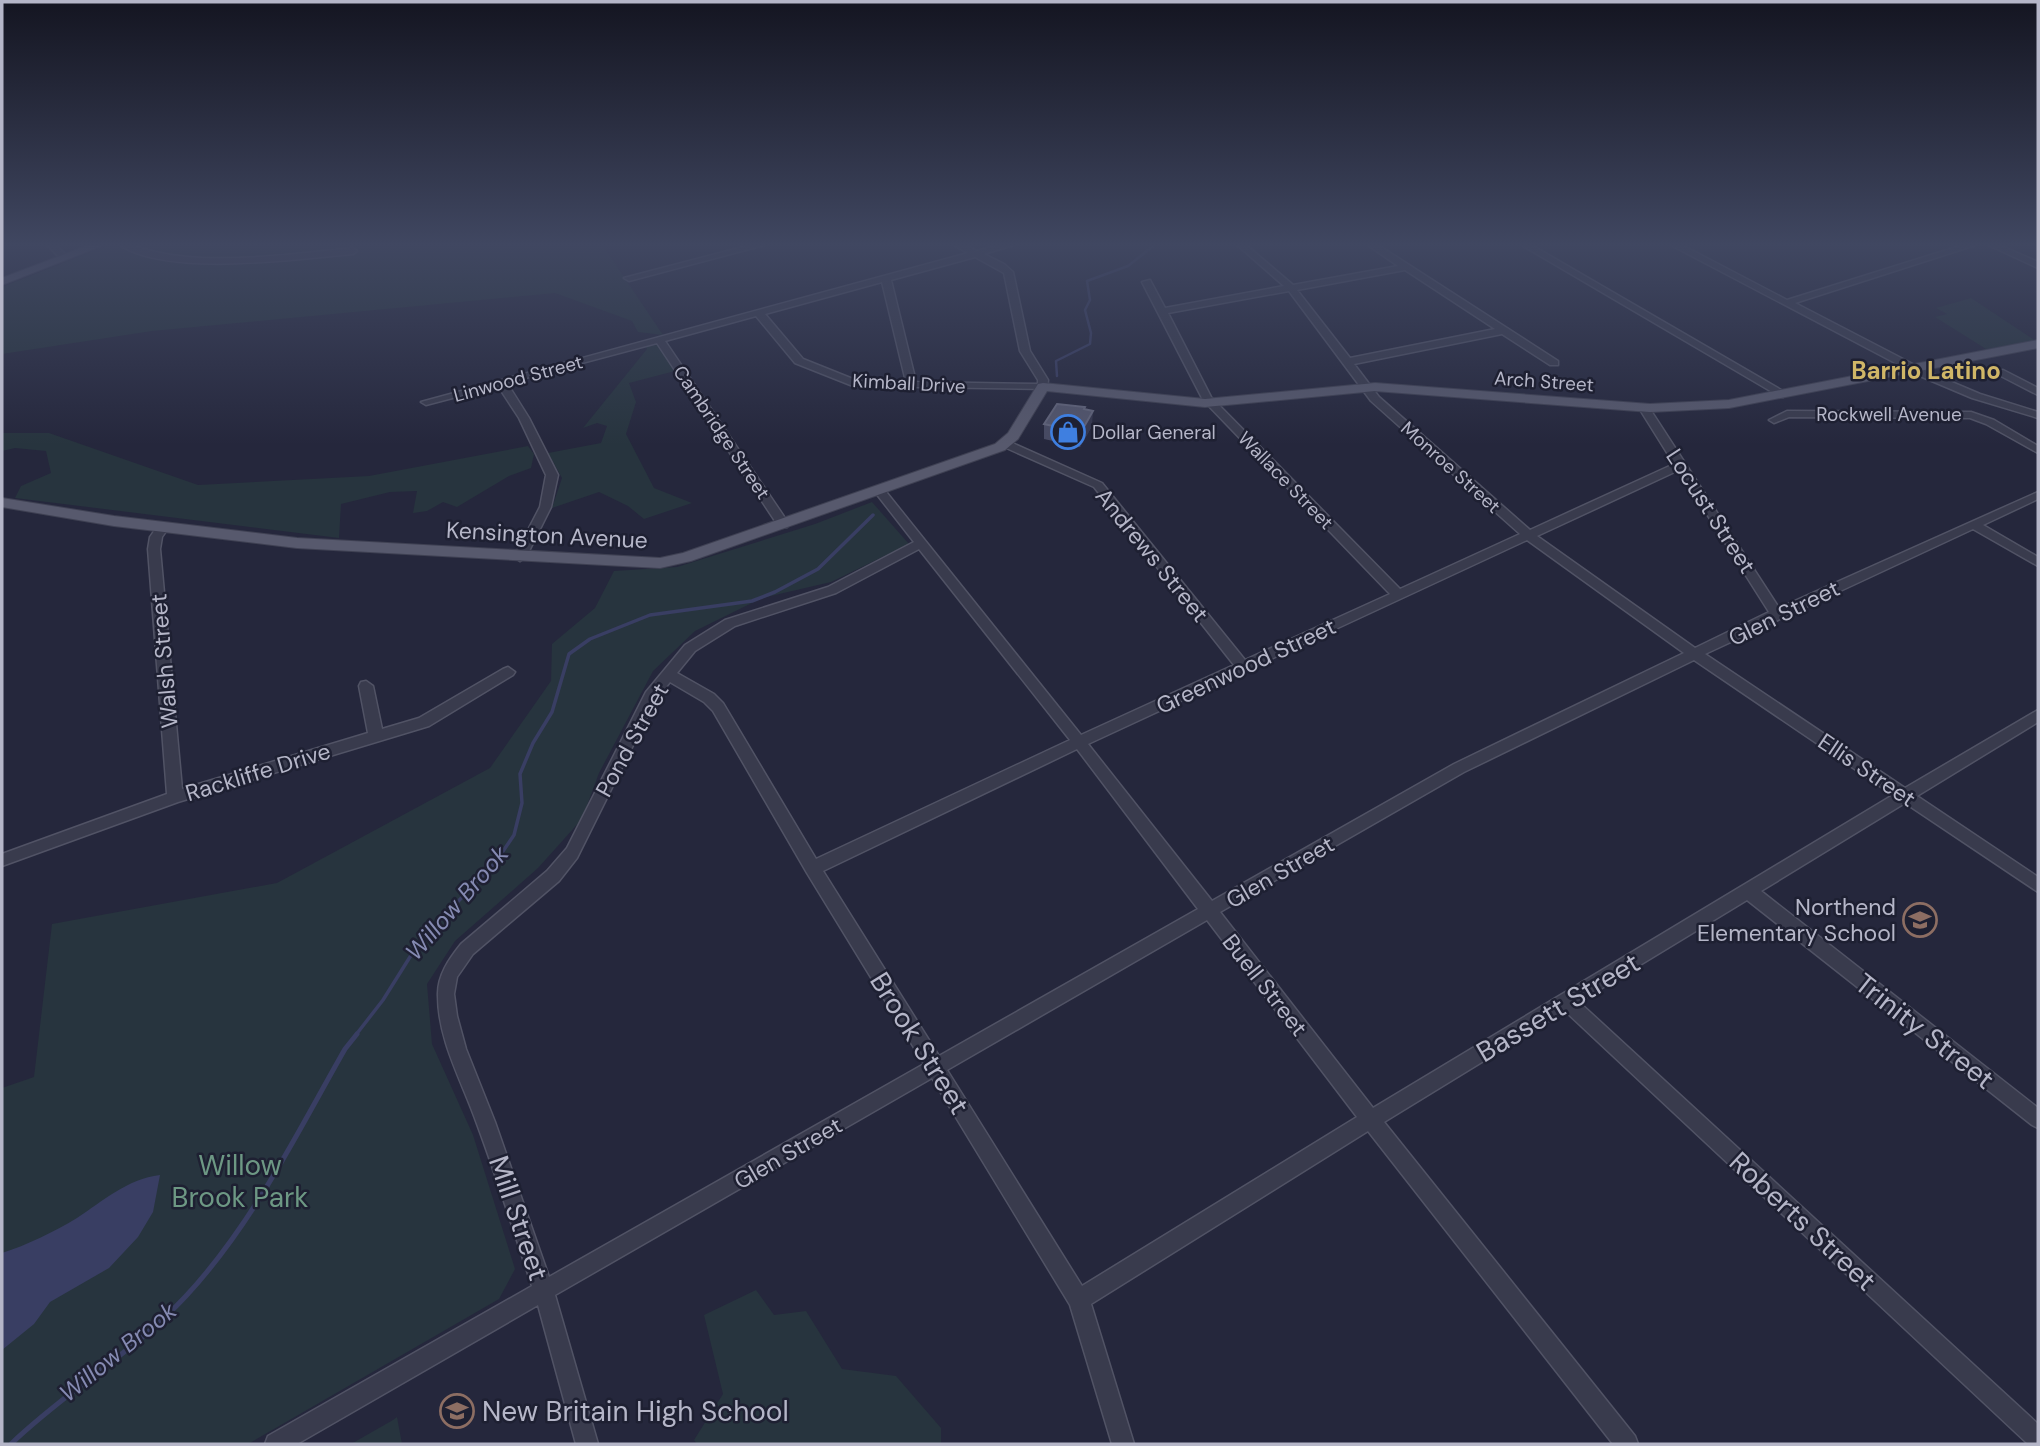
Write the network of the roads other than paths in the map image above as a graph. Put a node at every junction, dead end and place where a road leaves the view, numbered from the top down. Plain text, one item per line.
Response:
1 (767, 310) edge
2 (894, 310) edge
3 (1016, 310) edge
4 (1166, 310) edge
5 (1308, 310) edge
6 (1475, 310) edge
7 (1639, 310) edge
8 (1800, 310) edge
9 (1163, 311) joint
10 (758, 313) junction
11 (1505, 330) junction
12 (660, 340) junction
13 (2038, 344) edge
14 (1347, 362) junction
15 (1554, 363) dead end
16 (1911, 368) junction
17 (2003, 373) dead end
18 (501, 382) junction
19 (912, 385) junction
20 (1043, 387) junction
21 (1364, 387) junction
22 (2038, 392) edge
23 (1783, 394) junction
24 (426, 402) dead end
25 (1212, 403) junction
26 (1644, 408) junction
27 (2038, 415) edge
28 (1774, 420) dead end
29 (1006, 444) junction
30 (2038, 450) edge
31 (1681, 465) junction
32 (879, 490) junction
33 (2038, 495) edge
34 (2, 503) edge
35 (783, 524) junction
36 (1975, 524) junction
37 (163, 527) junction
38 (1528, 535) junction
39 (921, 543) junction
40 (520, 557) junction
41 (2038, 562) edge
42 (1398, 595) junction
43 (1777, 614) junction
44 (1696, 655) junction
45 (1244, 668) junction
46 (508, 672) dead end
47 (668, 674) junction
48 (366, 686) dead end
49 (2038, 715) edge
50 (376, 736) junction
51 (1079, 742) junction
52 (1904, 795) junction
53 (176, 797) junction
54 (2, 860) edge
55 (813, 868) junction
56 (2038, 885) edge
57 (1747, 890) junction
58 (1209, 913) junction
59 (446, 995) joint
60 (1567, 1002) junction
61 (936, 1069) junction
62 (2038, 1119) edge
63 (1370, 1120) junction
64 (544, 1291) junction
65 (1079, 1300) junction
66 (2038, 1439) edge
67 (276, 1444) edge
68 (587, 1444) edge
69 (1123, 1444) edge
70 (1627, 1444) edge

1 - 10 street, Linwood Street
2 - 19 street
3 - 20 street
4 - 9 street
5 - 14 street, Monroe Street
6 - 11 street
7 - 23 street
8 - 16 street, Rockwell Avenue
9 - 25 street, Wallace Street
10 - 12 street, Linwood Street
10 - 19 street, Kimball Drive
11 - 14 street
11 - 15 street
12 - 18 street, Linwood Street
12 - 35 street, Cambridge Street
13 - 16 main road, Arch Street
14 - 21 street, Monroe Street
16 - 23 main road, Arch Street
16 - 27 street, Rockwell Avenue
17 - 22 street
18 - 24 street, Linwood Street
18 - 40 street
19 - 20 street, Kimball Drive
20 - 25 main road, Arch Street
20 - 29 main road
21 - 25 main road, Arch Street
21 - 26 main road, Arch Street
21 - 38 street, Monroe Street
23 - 26 main road, Arch Street
25 - 42 street, Wallace Street
26 - 31 street, Locust Street
28 - 30 street, Rockwell Avenue
29 - 32 main road, Kensington Avenue
29 - 45 street, Andrews Street
31 - 38 street, Greenwood Street
31 - 43 street, Locust Street
32 - 35 main road, Kensington Avenue
32 - 39 street, Buell Street
33 - 36 street, Glen Street
34 - 37 main road, Kensington Avenue
35 - 40 main road, Kensington Avenue
36 - 41 street
36 - 43 street, Glen Street
37 - 40 main road, Kensington Avenue
37 - 53 street, Walsh Street
38 - 42 street, Greenwood Street
38 - 44 street, Monroe Street
39 - 47 street, Pond Street
39 - 51 street, Buell Street
42 - 45 street, Greenwood Street
43 - 44 street, Glen Street
44 - 52 street, Ellis Street
44 - 58 street, Glen Street
45 - 51 street, Greenwood Street
46 - 50 street, Rackliffe Drive
47 - 55 street, Brook Street
47 - 59 street, Pond Street
48 - 50 street
49 - 52 street, Bassett Street
50 - 53 street, Rackliffe Drive
51 - 55 street, Greenwood Street
51 - 58 street, Buell Street
52 - 56 street, Ellis Street
52 - 57 street, Bassett Street
53 - 54 street, Rackliffe Drive
55 - 61 street, Brook Street
57 - 60 street, Bassett Street
57 - 62 street, Trinity Street
58 - 61 street, Glen Street
58 - 63 street, Buell Street
59 - 64 street, Mill Street
60 - 63 street, Bassett Street
60 - 66 street, Roberts Street
61 - 64 street, Glen Street
61 - 65 street, Brook Street
63 - 65 street, Bassett Street
63 - 70 street, Buell Street
64 - 67 street, Glen Street
64 - 68 street, Mill Street
65 - 69 street, Brook Street

